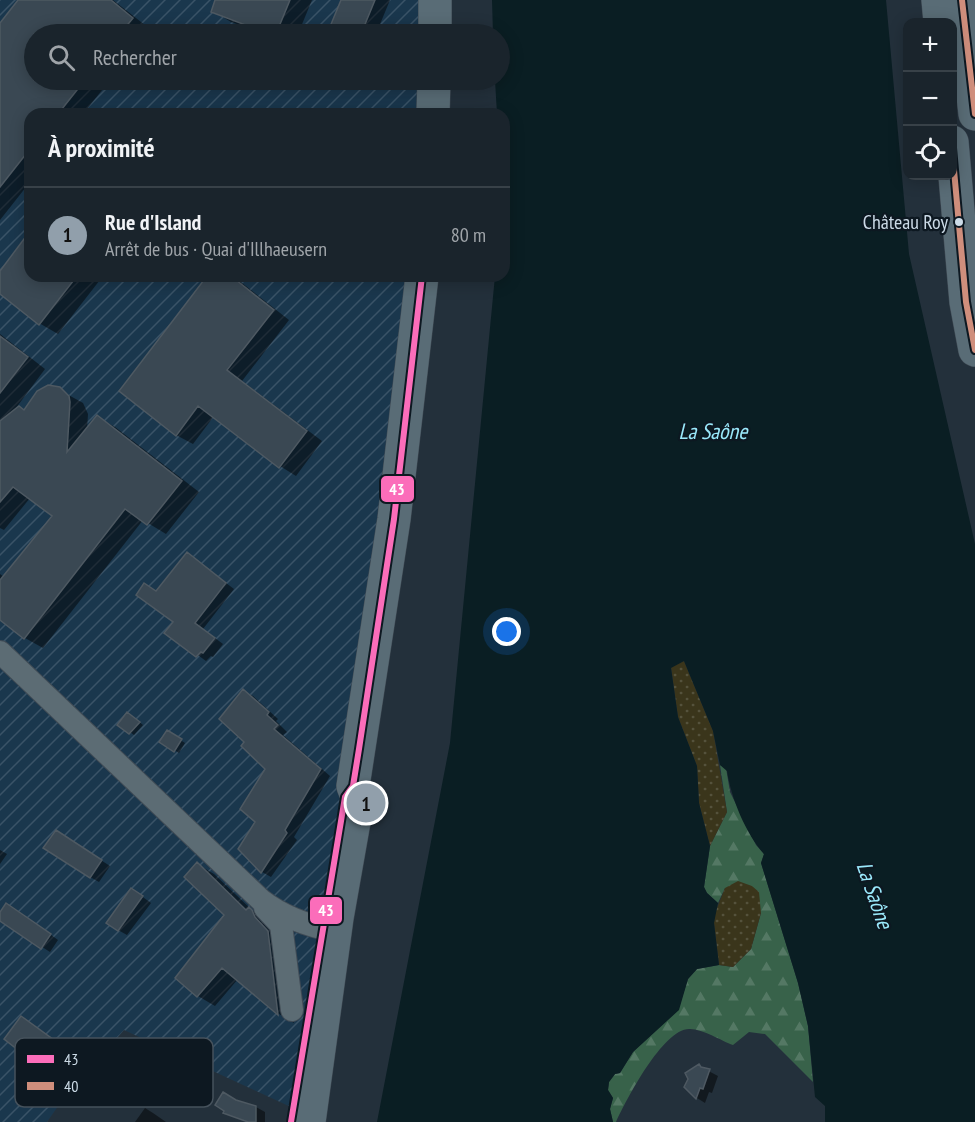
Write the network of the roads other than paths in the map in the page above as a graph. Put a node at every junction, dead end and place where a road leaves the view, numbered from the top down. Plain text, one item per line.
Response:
1 (435, 0) edge
2 (938, 0) edge
3 (962, 0) edge
4 (940, 18) edge
5 (435, 24) edge
6 (434, 90) edge
7 (433, 108) edge
8 (975, 114) edge
9 (955, 180) edge
10 (421, 282) edge
11 (974, 340) edge
12 (0, 652) edge
13 (261, 900) junction
14 (329, 930) junction
15 (292, 1010) dead end
16 (291, 1122) edge
17 (309, 1122) edge

1 - 5 main road
2 - 4 main road
3 - 8 main road
6 - 7 main road
9 - 11 main road
10 - 14 main road
12 - 13 street
13 - 14 street
13 - 15 street
14 - 16 main road
14 - 17 main road

